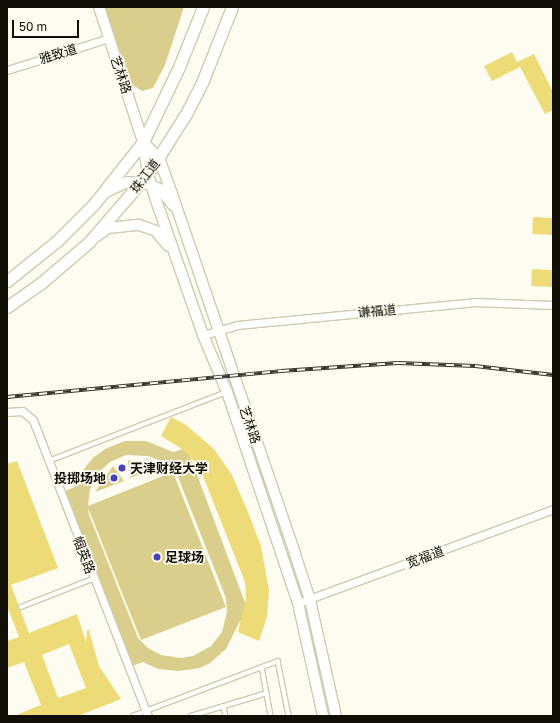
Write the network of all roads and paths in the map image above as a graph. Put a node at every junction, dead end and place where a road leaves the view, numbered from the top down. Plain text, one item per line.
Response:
1 (99, 7) edge
2 (203, 7) edge
3 (232, 7) edge
4 (109, 38) junction
5 (7, 70) edge
6 (143, 142) junction
7 (159, 158) junction
8 (147, 180) junction
9 (106, 192) junction
10 (183, 224) junction
11 (89, 242) junction
12 (175, 258) junction
13 (7, 281) edge
14 (553, 305) edge
15 (7, 307) edge
16 (217, 330) junction
17 (204, 335) junction
18 (227, 392) junction
19 (7, 412) edge
20 (49, 462) junction
21 (553, 509) edge
22 (93, 580) junction
23 (310, 600) junction
24 (298, 603) junction
25 (21, 607) dead end
26 (262, 667) junction
27 (266, 694) junction
28 (224, 706) junction
29 (147, 714) edge
30 (133, 716) edge
31 (191, 716) edge
32 (226, 716) edge
33 (271, 716) edge
34 (289, 716) edge
35 (323, 716) edge
36 (336, 716) edge

1 - 4 street, 艺林路
2 - 6 main road, 珠江道
3 - 7 main road, 珠江道
4 - 5 street, 雅致道
4 - 6 street, 艺林路
6 - 7 street, 艺林路
6 - 8 street, 艺林路
6 - 9 main road, 珠江道
7 - 8 main road, 珠江道
7 - 10 street, 艺林路
8 - 9 street
8 - 10 street
8 - 11 main road, 珠江道
8 - 12 street, 艺林路
9 - 13 main road, 珠江道
10 - 16 street, 艺林路
11 - 12 street
11 - 15 main road, 珠江道
12 - 17 street, 艺林路
14 - 16 street, 谦福道
16 - 17 street, 谦福道
16 - 23 street, 艺林路
17 - 18 street, 艺林路
18 - 20 lane
18 - 24 street, 艺林路
19 - 20 street, 帼英路
20 - 22 street, 帼英路
21 - 23 street, 宽福道
22 - 25 lane
22 - 29 street, 帼英路
23 - 24 street, 宽福道
23 - 36 street, 艺林路
24 - 35 street, 艺林路
26 - 27 lane
26 - 29 lane
26 - 34 lane
27 - 28 lane
27 - 33 lane
28 - 31 lane
28 - 32 lane
29 - 30 lane

